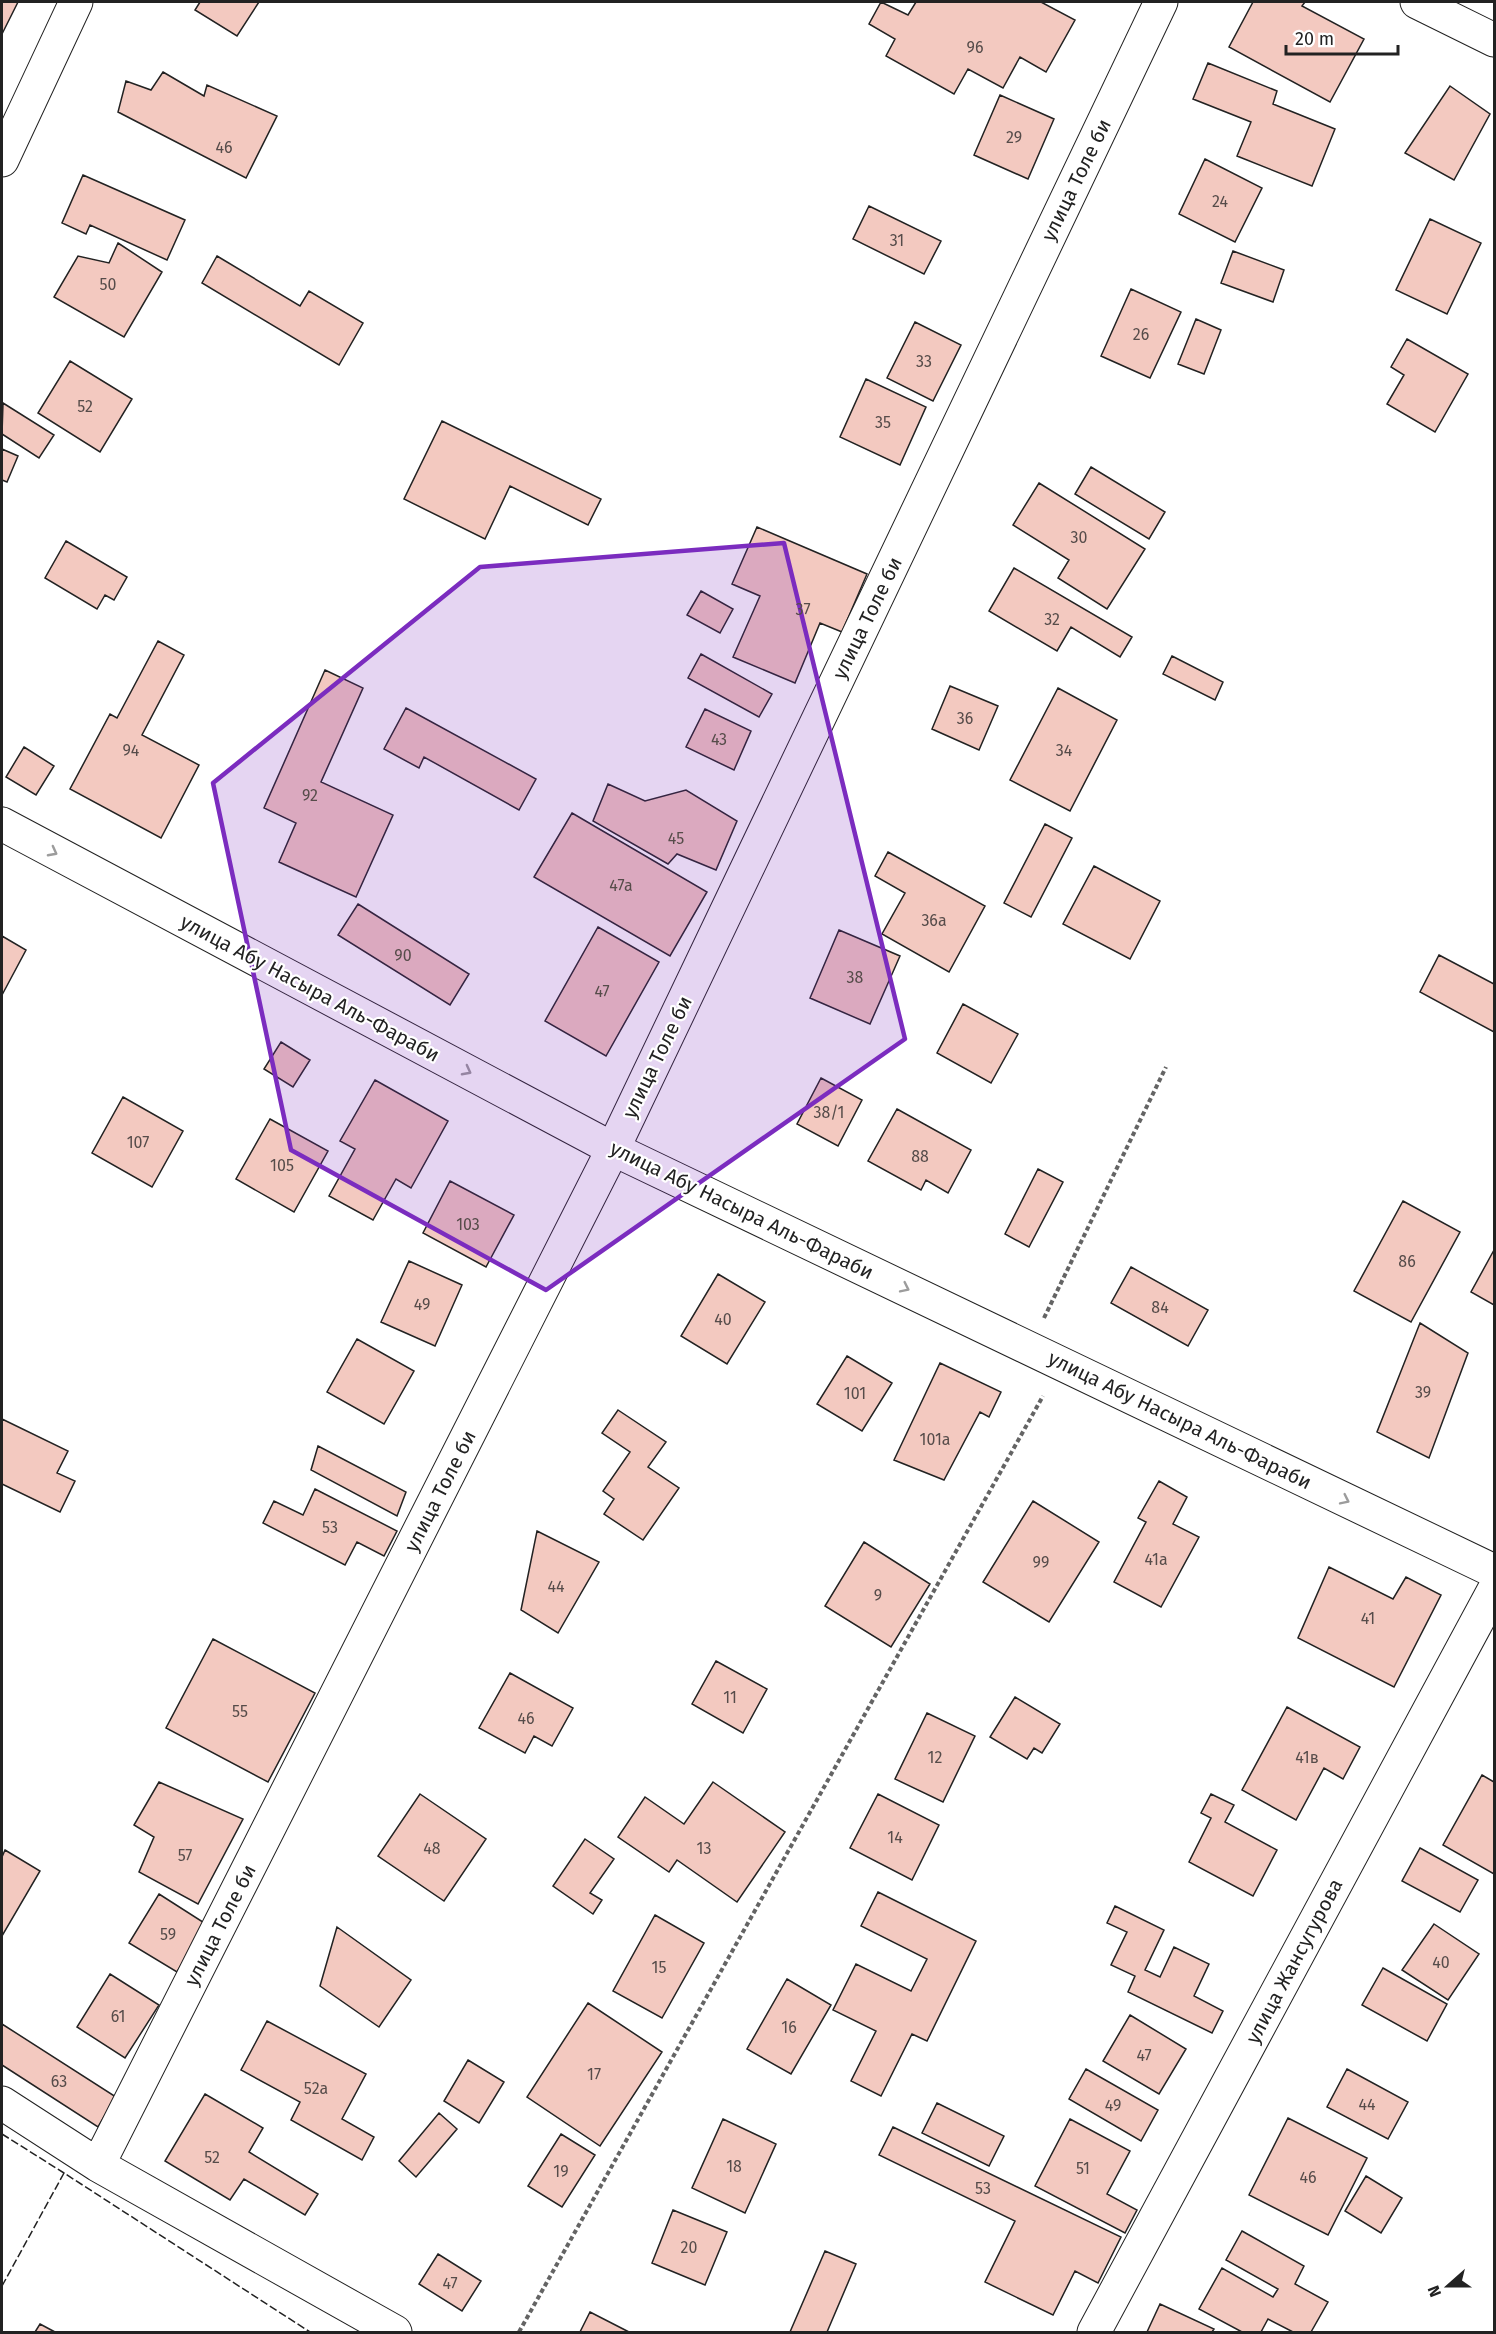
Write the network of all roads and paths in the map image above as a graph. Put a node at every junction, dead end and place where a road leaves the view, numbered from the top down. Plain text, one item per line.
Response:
1 (76, 2) edge
2 (1161, 2) edge
3 (1417, 2) edge
4 (1494, 40) edge
5 (2, 160) edge
6 (2, 824) edge
7 (1166, 1067) dead end
8 (613, 1149) junction
9 (1030, 1348) junction
10 (1061, 1364) junction
11 (1494, 1571) edge
12 (1494, 1590) edge
13 (2, 2103) edge
14 (99, 2165) junction
15 (395, 2332) edge
16 (519, 2332) edge
17 (1094, 2332) edge

1 - 5 street
2 - 8 street, улица Толе би
3 - 4 street
6 -> 8 street, улица Абу Насыра Аль-Фараби
7 - 9 path
8 -> 9 street, улица Абу Насыра Аль-Фараби
8 - 14 street, улица Толе би
9 - 10 street, улица Абу Насыра Аль-Фараби
10 -> 11 street, улица Абу Насыра Аль-Фараби
10 - 16 path
12 - 17 street, улица Жансугурова
13 - 14 street
14 - 15 street

